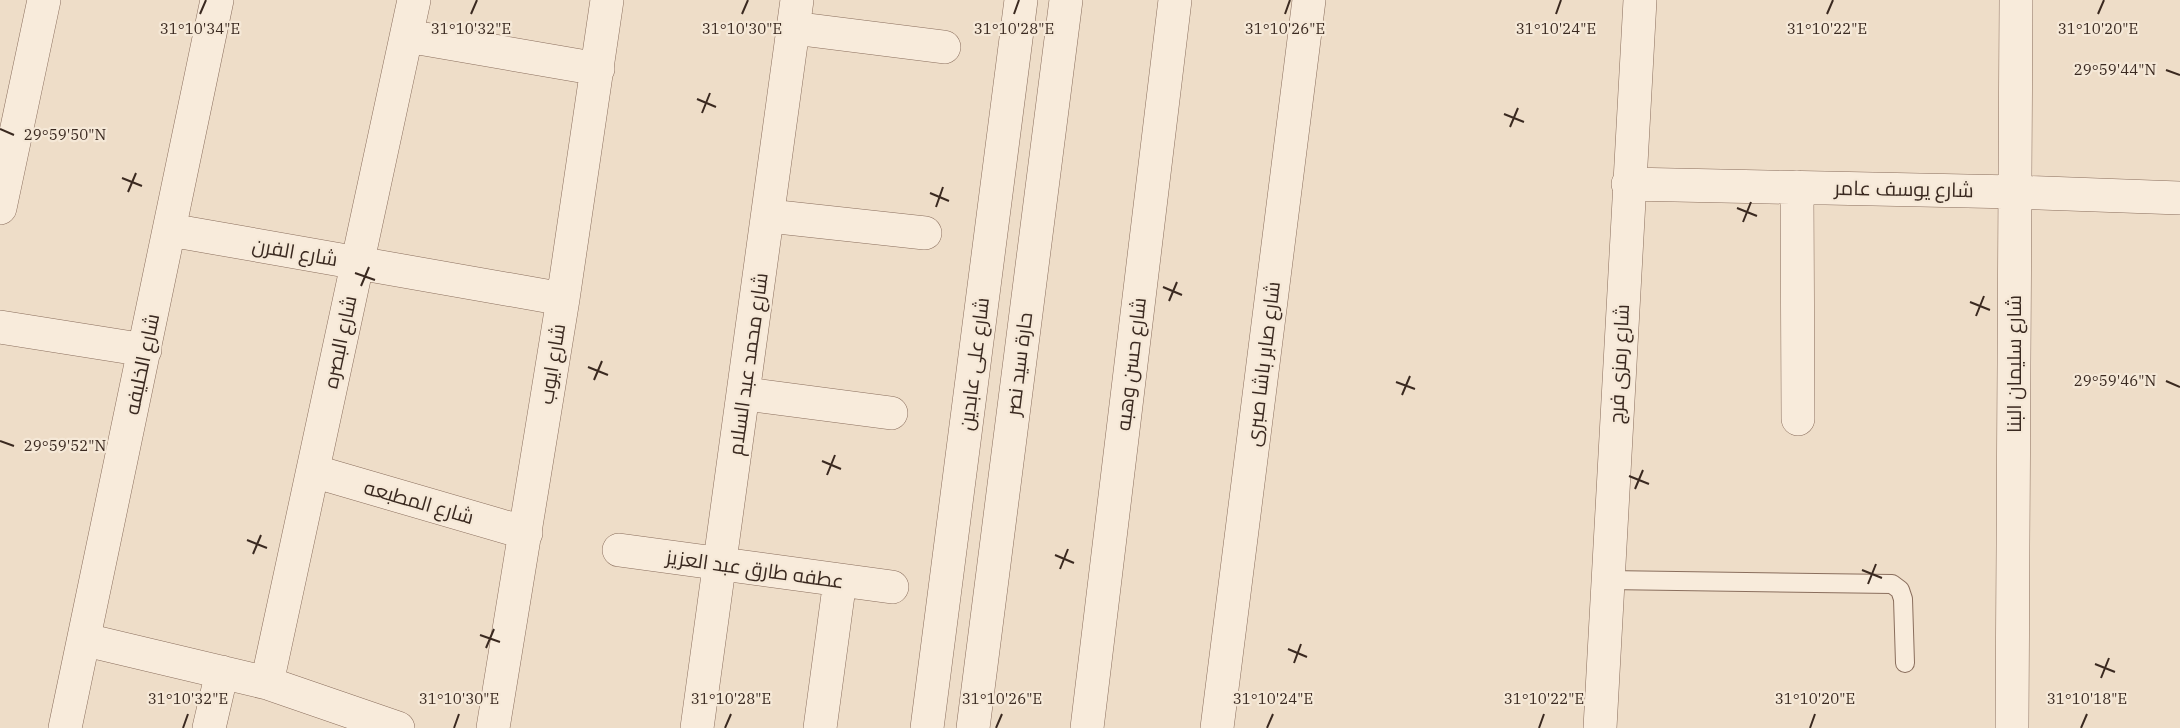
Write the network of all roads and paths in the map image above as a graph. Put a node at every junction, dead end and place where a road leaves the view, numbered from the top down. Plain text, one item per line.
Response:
1 (44, 0) edge
2 (217, 0) edge
3 (414, 0) edge
4 (607, 0) edge
5 (1020, 0) edge
6 (1066, 0) edge
7 (1175, 0) edge
8 (1309, 0) edge
9 (1640, 0) edge
10 (2016, 0) edge
11 (795, 14) edge
12 (407, 36) junction
13 (944, 47) dead end
14 (598, 69) junction
15 (1628, 184) junction
16 (1797, 187) junction
17 (2015, 192) junction
18 (2180, 198) edge
19 (0, 208) edge
20 (769, 216) junction
21 (170, 230) junction
22 (925, 233) dead end
23 (357, 263) junction
24 (563, 298) junction
25 (0, 327) edge
26 (145, 350) junction
27 (745, 394) junction
28 (891, 413) dead end
29 (1798, 418) dead end
30 (313, 471) junction
31 (526, 533) junction
32 (619, 550) dead end
33 (720, 564) junction
34 (840, 580) junction
35 (1608, 580) junction
36 (892, 587) dead end
37 (86, 640) junction
38 (1905, 663) dead end
39 (222, 672) junction
40 (267, 683) junction
41 (327, 716) edge
42 (65, 728) edge
43 (209, 728) edge
44 (398, 728) edge
45 (493, 728) edge
46 (698, 728) edge
47 (820, 728) edge
48 (927, 728) edge
49 (973, 728) edge
50 (1087, 728) edge
51 (1217, 728) edge
52 (1600, 728) edge
53 (2012, 728) edge

1 - 19 street
2 - 21 street, شارع الخليفه
3 - 12 street, شارع البصره
4 - 14 street, شارع ايوب
5 - 48 street, شارع على عابدين
6 - 49 street, حارة سيد نصر
7 - 50 street, شارع حسن وهبه
8 - 51 street, شارع صابر باشا صبرى
9 - 15 street, شارع رمزى فرج
10 - 17 street, شارع سليمان البنا
11 - 13 street
11 - 20 street, شارع محمد عبد السلام
12 - 14 street
12 - 23 street, شارع البصره
14 - 24 street, شارع ايوب
15 - 16 street, شارع يوسف عامر
15 - 35 street, شارع رمزى فرج
16 - 17 street, شارع يوسف عامر
16 - 29 street
17 - 18 street, شارع يوسف عامر
17 - 53 street, شارع سليمان البنا
20 - 22 street
20 - 27 street, شارع محمد عبد السلام
21 - 23 street, شارع الفرن
21 - 26 street, شارع الخليفه
23 - 24 street, شارع الفرن
23 - 30 street, شارع البصره
24 - 31 street, شارع ايوب
25 - 26 street
26 - 37 street, شارع الخليفه
27 - 28 street
27 - 33 street, شارع محمد عبد السلام
30 - 31 street, شارع المطبعه
30 - 40 street, شارع البصره
31 - 45 street, شارع ايوب
32 - 33 street, عطفه طارق عبد العزيز
33 - 34 street, عطفه طارق عبد العزيز
33 - 46 street, شارع محمد عبد السلام
34 - 36 street, عطفه طارق عبد العزيز
34 - 47 street
35 - 38 lane
35 - 52 street, شارع رمزى فرج
37 - 39 street
37 - 42 street, شارع الخليفه
39 - 40 street
39 - 43 street
40 - 41 street
41 - 44 street

